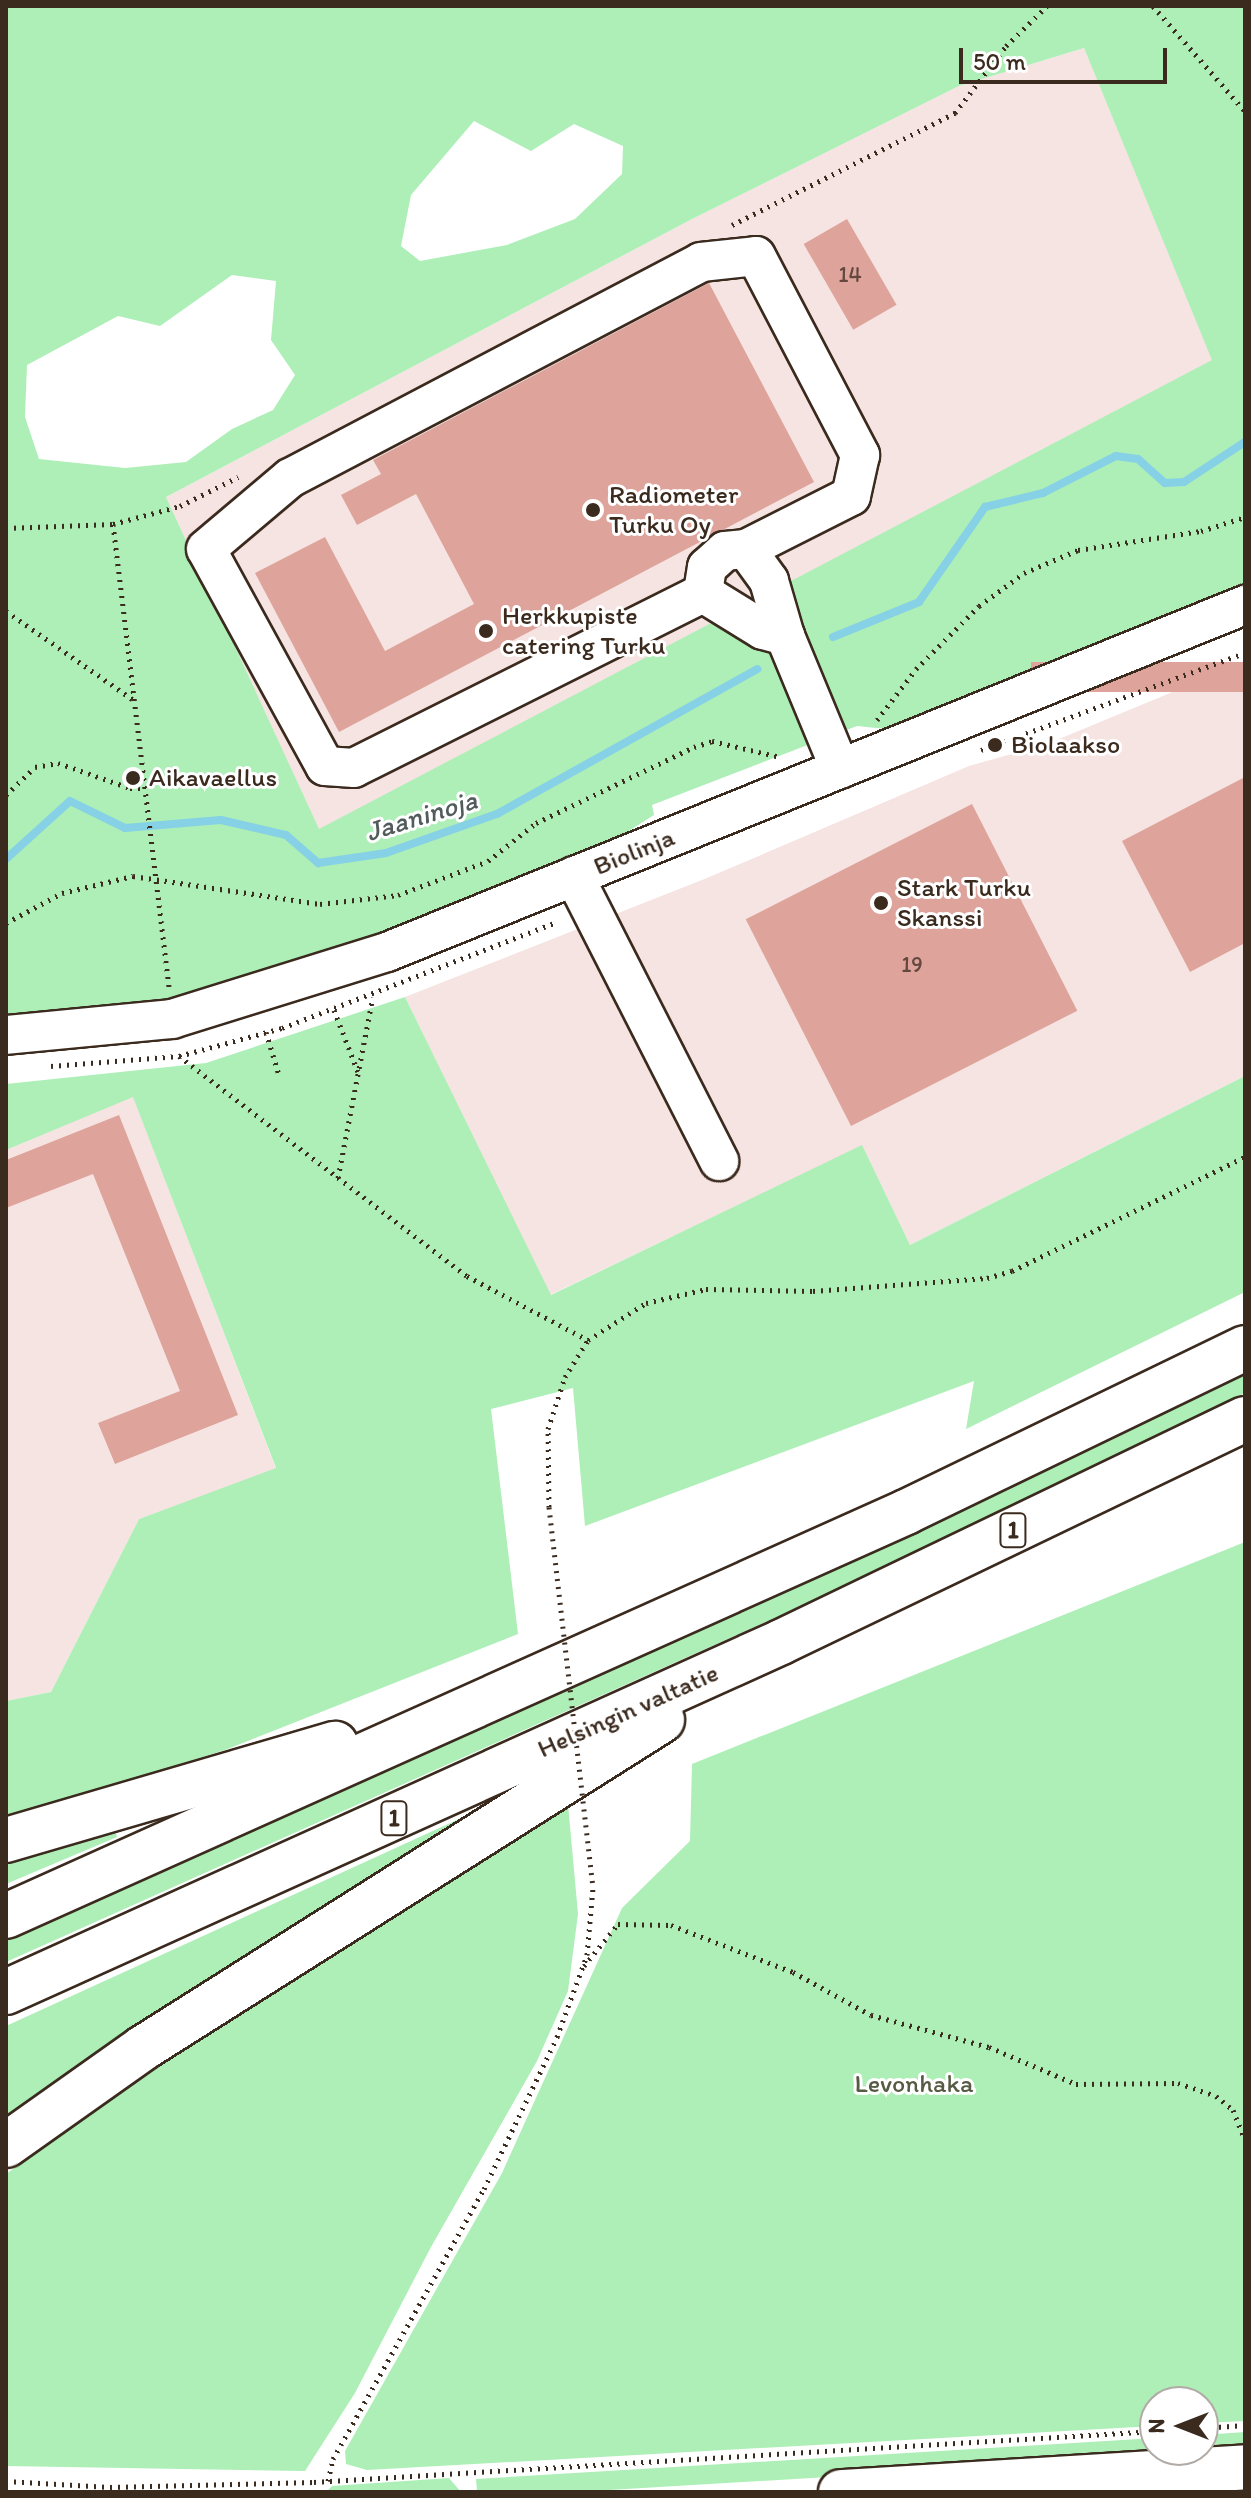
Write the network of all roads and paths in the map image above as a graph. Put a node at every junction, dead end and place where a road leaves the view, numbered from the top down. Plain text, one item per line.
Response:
1 (1153, 6) edge
2 (1245, 111) edge
3 (1245, 517) edge
4 (6, 528) edge
5 (746, 549) junction
6 (703, 593) junction
7 (1245, 605) edge
8 (6, 611) edge
9 (785, 636) junction
10 (1245, 653) edge
11 (133, 699) junction
12 (873, 732) dead end
13 (967, 755) dead end
14 (783, 759) dead end
15 (840, 769) junction
16 (145, 788) junction
17 (6, 795) edge
18 (574, 876) junction
19 (156, 878) junction
20 (6, 923) edge
21 (373, 997) dead end
22 (334, 1010) dead end
23 (172, 1019) junction
24 (266, 1032) dead end
25 (6, 1035) edge
26 (358, 1073) junction
27 (279, 1075) dead end
28 (1245, 1157) edge
29 (719, 1161) dead end
30 (338, 1178) junction
31 (588, 1340) junction
32 (1245, 1348) edge
33 (1245, 1419) edge
34 (781, 1642) junction
35 (495, 1698) junction
36 (6, 1840) edge
37 (6, 1916) edge
38 (584, 1966) junction
39 (6, 1992) edge
40 (1245, 2139) edge
41 (6, 2145) edge
42 (1245, 2425) edge
43 (1219, 2427) edge
44 (1139, 2432) edge
45 (1245, 2467) edge
46 (6, 2481) edge
47 (328, 2481) junction
48 (841, 2492) edge

1 - 2 path
3 - 12 path
4 - 11 path
5 - 6 street
5 - 6 street
5 - 9 street
6 - 9 street
7 - 15 street, Biolinja
8 - 11 path
9 - 15 street
10 - 13 path
11 - 16 path
14 - 19 path
15 - 18 street, Biolinja
16 - 17 path
16 - 19 path
18 - 23 street, Biolinja
18 - 29 street
19 - 20 path
19 - 23 path
21 - 26 path
22 - 26 path
23 - 25 street, Biolinja
23 - 30 path
24 - 27 path
26 - 30 path
28 - 31 path
30 - 31 path
31 - 38 path, bridge
32 - 35 main road, 1
33 - 34 main road, Helsingin valtatie / 1
34 - 39 main road, Helsingin valtatie / 1
34 - 41 main road
35 - 36 main road
35 - 37 main road, 1
38 - 40 path
38 - 47 path
42 - 43 path
44 - 47 path
45 - 48 main road
46 - 47 path

